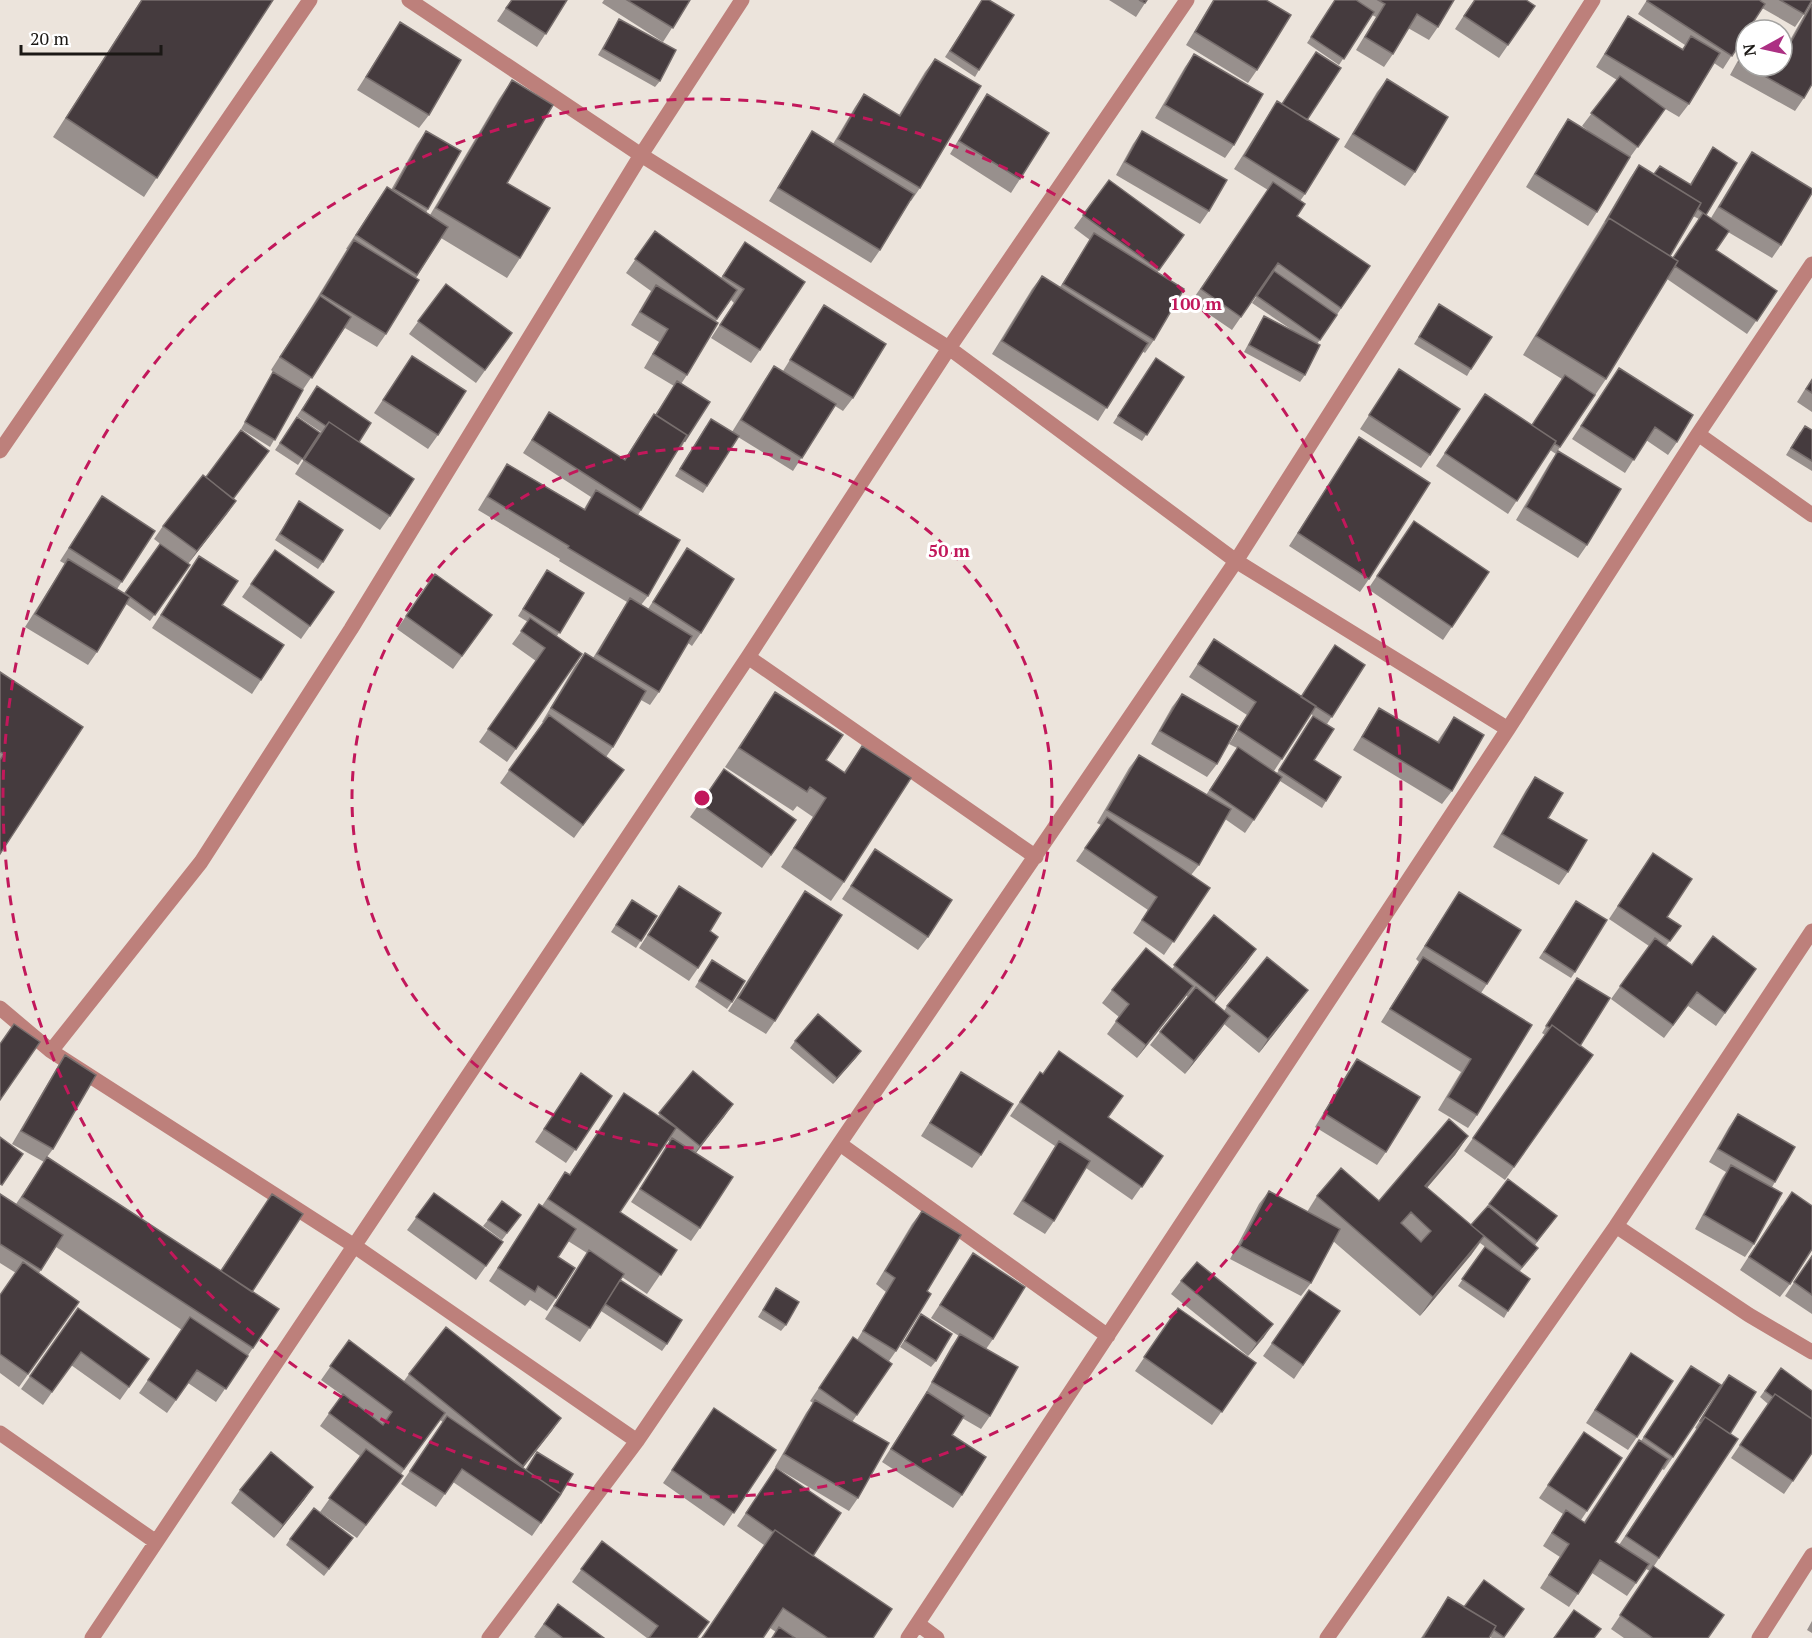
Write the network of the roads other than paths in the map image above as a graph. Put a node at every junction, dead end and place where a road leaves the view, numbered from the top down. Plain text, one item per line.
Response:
1 (309, 0) edge
2 (410, 0) edge
3 (742, 0) edge
4 (1187, 0) edge
5 (1593, 0) edge
6 (641, 155) junction
7 (1812, 264) edge
8 (949, 348) junction
9 (1698, 434) junction
10 (0, 451) edge
11 (1812, 515) edge
12 (1236, 561) junction
13 (748, 657) junction
14 (1508, 729) junction
15 (1036, 857) junction
16 (1812, 931) edge
17 (0, 1008) edge
18 (51, 1051) junction
19 (840, 1144) junction
20 (1616, 1226) junction
21 (353, 1245) junction
22 (1108, 1336) junction
23 (1812, 1352) edge
24 (0, 1433) edge
25 (637, 1441) junction
26 (156, 1542) junction
27 (1812, 1555) edge
28 (918, 1624) junction
29 (92, 1638) edge
30 (489, 1638) edge
31 (908, 1638) edge
32 (937, 1638) edge
33 (1327, 1638) edge
34 (1759, 1638) edge

1 - 10 street
2 - 6 street
3 - 6 street
4 - 8 street
5 - 12 street
6 - 8 street
6 - 18 street
7 - 9 street
8 - 12 street
8 - 13 street
9 - 11 street
9 - 14 street
12 - 14 street
12 - 15 street
13 - 15 street
13 - 21 street
14 - 22 street
15 - 19 street
16 - 20 street
17 - 18 street
18 - 21 street
19 - 22 street
19 - 25 street
20 - 23 street
20 - 33 street
21 - 25 street
21 - 26 street
22 - 28 street
24 - 26 street
25 - 30 street
26 - 29 street
27 - 34 street
28 - 31 street
28 - 32 street

